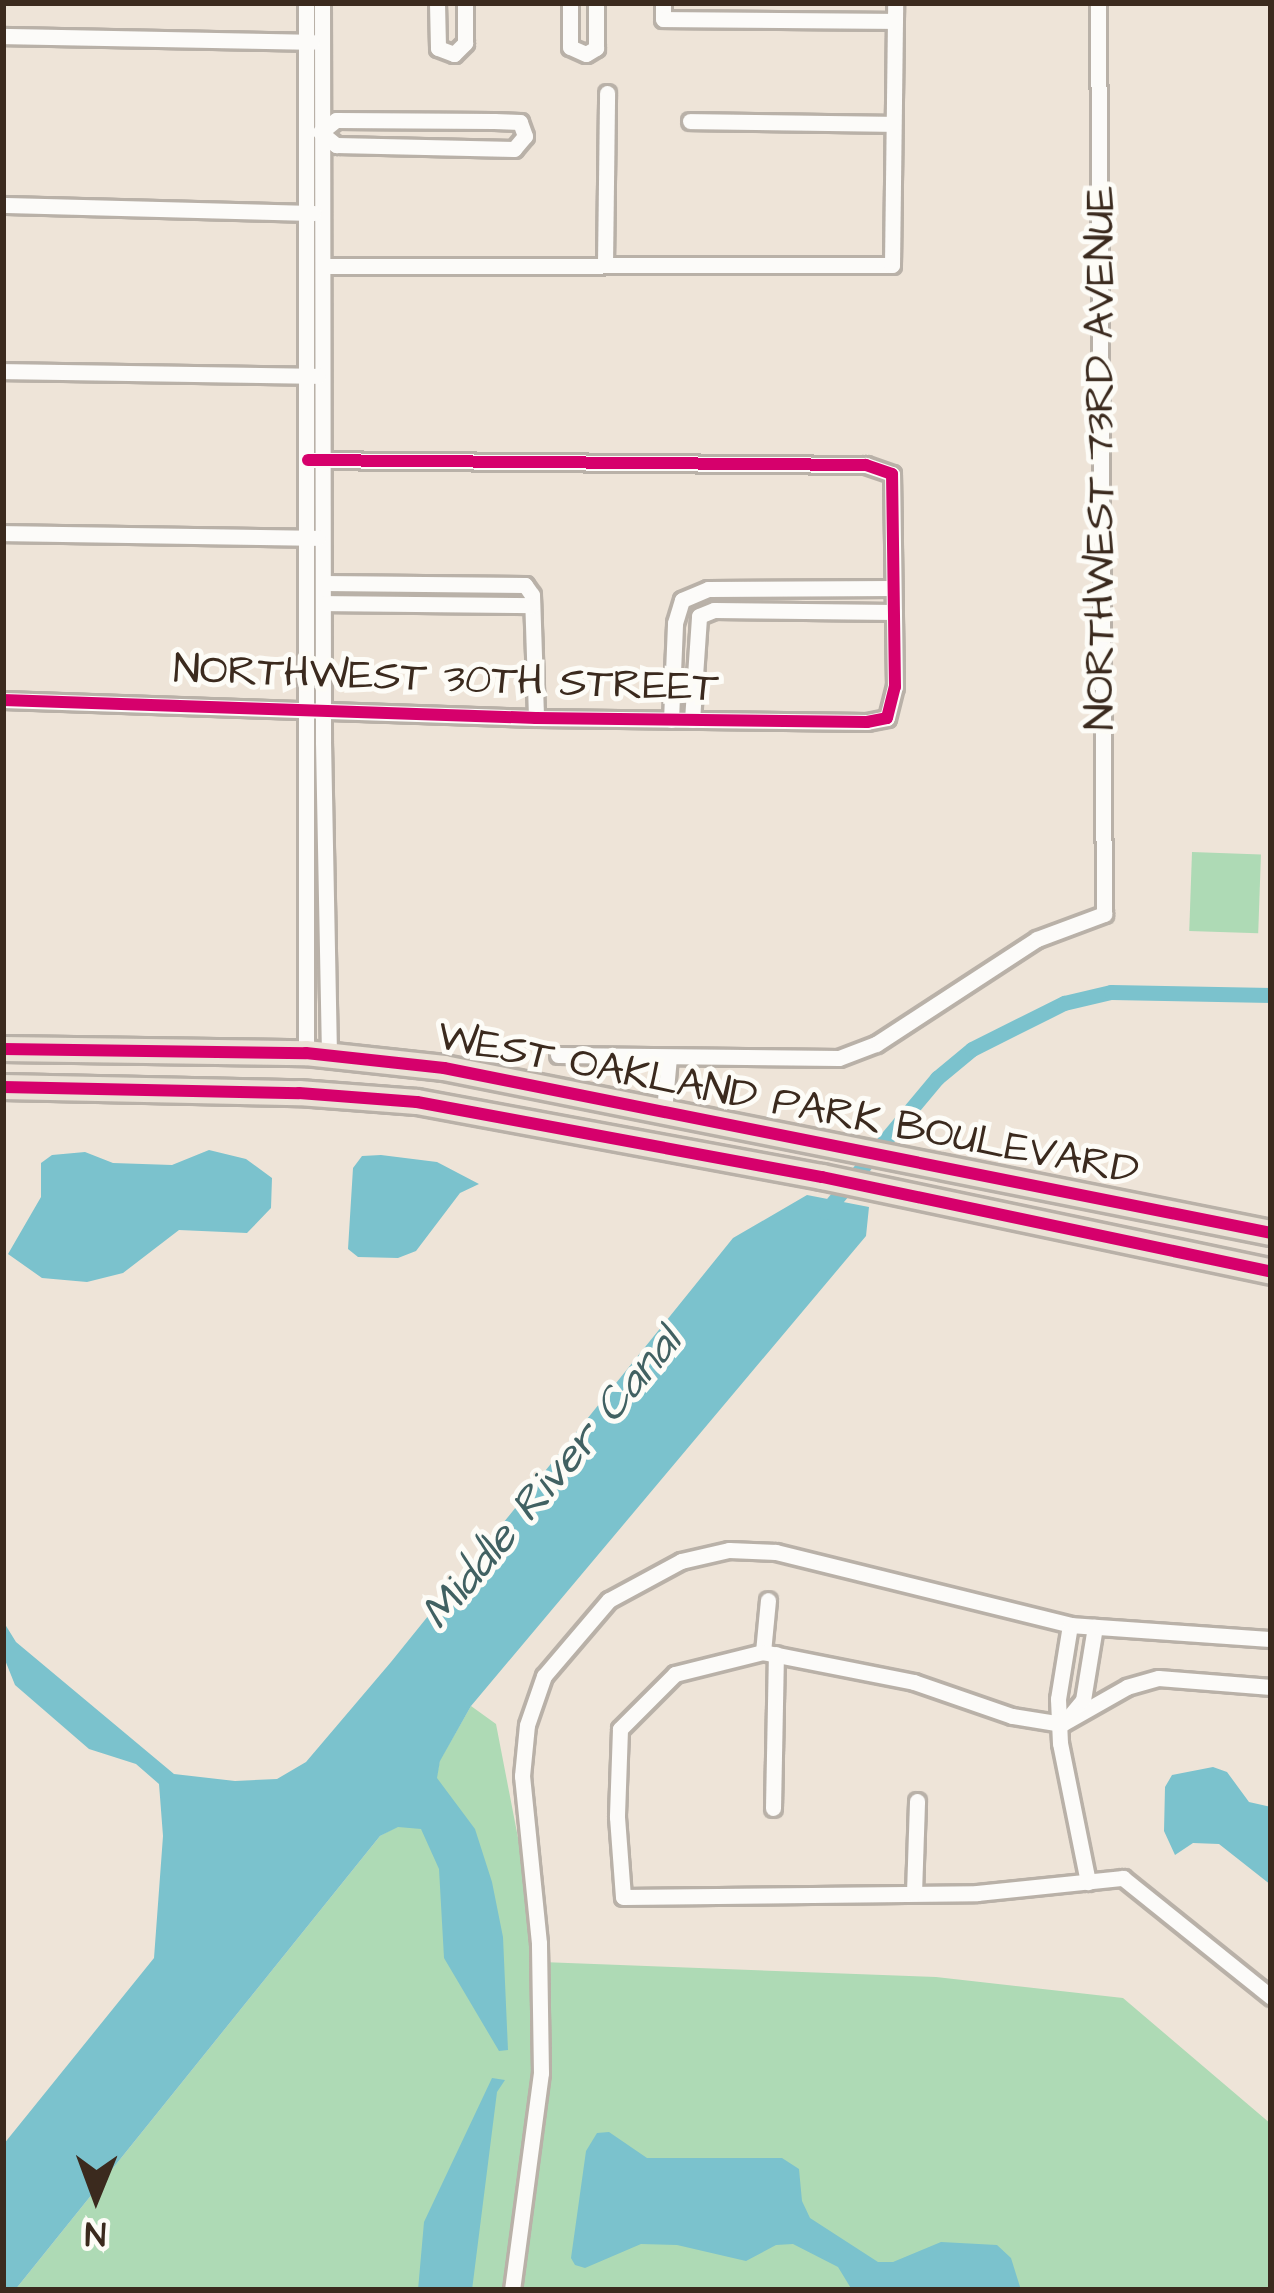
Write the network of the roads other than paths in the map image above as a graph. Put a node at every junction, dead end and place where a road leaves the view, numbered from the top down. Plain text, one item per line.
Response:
1 (306, 3) edge
2 (322, 3) edge
3 (437, 3) edge
4 (465, 3) edge
5 (570, 3) edge
6 (596, 3) edge
7 (663, 3) edge
8 (895, 3) edge
9 (1097, 3) edge
10 (895, 21) junction
11 (3, 36) edge
12 (314, 42) junction
13 (607, 93) dead end
14 (690, 121) dead end
15 (893, 124) junction
16 (314, 132) junction
17 (3, 205) edge
18 (315, 213) junction
19 (605, 265) junction
20 (322, 266) junction
21 (3, 370) edge
22 (315, 376) junction
23 (316, 460) junction
24 (3, 533) edge
25 (315, 537) junction
26 (323, 583) junction
27 (893, 588) junction
28 (324, 603) junction
29 (532, 605) junction
30 (893, 612) junction
31 (3, 700) edge
32 (316, 711) junction
33 (536, 718) junction
34 (671, 720) junction
35 (692, 720) junction
36 (3, 1049) edge
37 (318, 1054) junction
38 (558, 1055) dead end
39 (669, 1057) junction
40 (3, 1087) edge
41 (664, 1111) junction
42 (1156, 1210) junction
43 (1271, 1233) edge
44 (1100, 1238) junction
45 (1271, 1272) edge
46 (768, 1600) dead end
47 (1070, 1625) junction
48 (1095, 1628) junction
49 (1271, 1639) edge
50 (769, 1653) junction
51 (1271, 1687) edge
52 (1062, 1724) junction
53 (917, 1801) dead end
54 (773, 1808) dead end
55 (1088, 1882) junction
56 (914, 1893) junction
57 (1271, 1997) edge
58 (512, 2290) edge

1 - 12 street
2 - 12 street
3 - 4 street
5 - 6 street
7 - 10 street
8 - 10 street
9 - 39 street, NORTHWEST 73RD AVENUE
10 - 15 street
11 - 12 street
12 - 16 street
13 - 19 street
14 - 15 street
15 - 19 street
16 - 16 street
16 - 18 street
17 - 18 street
18 - 20 street
18 - 22 street
19 - 20 street
20 - 22 street
21 - 22 street
22 - 23 street
23 - 25 street
23 - 27 street
24 - 25 street
25 - 26 street
25 - 32 street
26 - 28 street
26 - 29 street
27 - 30 street
27 - 34 street
28 - 29 street
28 - 32 street
29 - 33 street
30 - 35 street
30 - 35 street, NORTHWEST 30TH STREET
31 - 32 street, NORTHWEST 30TH STREET
32 - 33 street, NORTHWEST 30TH STREET
32 - 37 street
33 - 34 street, NORTHWEST 30TH STREET
34 - 35 street, NORTHWEST 30TH STREET
36 - 37 main road, WEST OAKLAND PARK BOULEVARD
37 - 41 main road, WEST OAKLAND PARK BOULEVARD
38 - 39 street
39 - 41 street
40 - 44 main road, WEST OAKLAND PARK BOULEVARD
41 - 42 main road, WEST OAKLAND PARK BOULEVARD
42 - 43 main road, WEST OAKLAND PARK BOULEVARD
42 - 44 main road
44 - 45 main road, WEST OAKLAND PARK BOULEVARD
46 - 50 street
47 - 48 street
47 - 52 street
47 - 58 street
48 - 49 street
48 - 52 street
50 - 52 street
50 - 54 street
50 - 56 street
51 - 52 street
52 - 55 street
53 - 56 street
55 - 56 street
55 - 57 street

